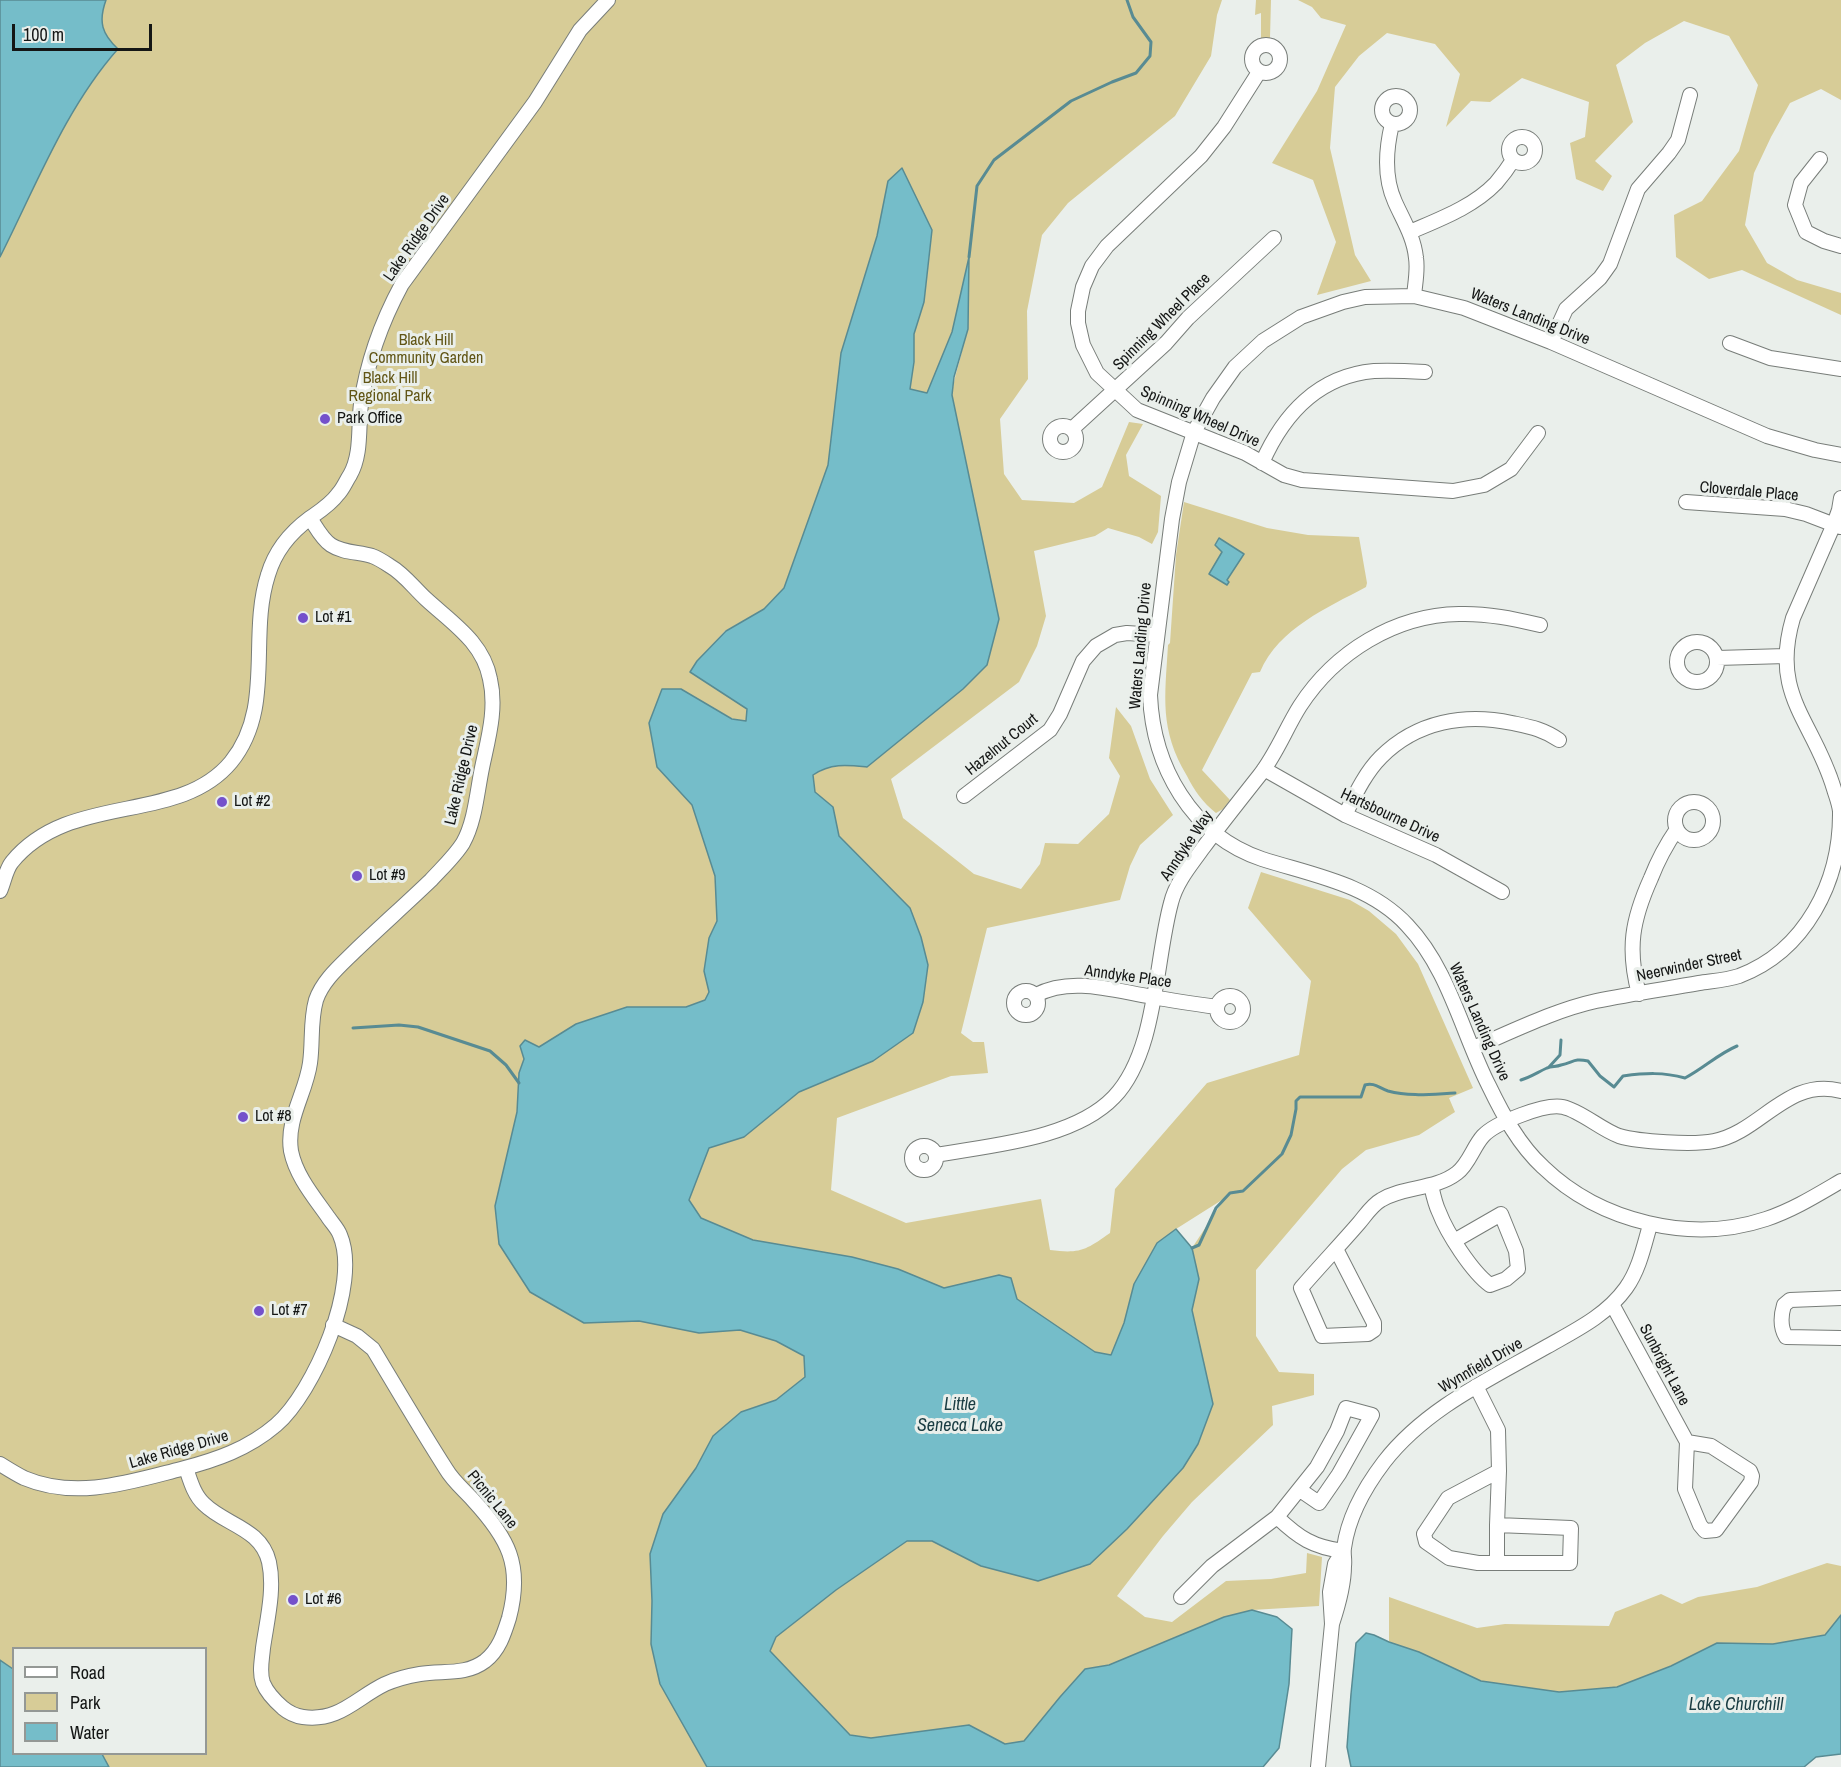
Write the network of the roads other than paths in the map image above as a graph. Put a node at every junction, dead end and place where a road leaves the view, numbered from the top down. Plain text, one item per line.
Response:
1 (608, 0) edge
2 (1259, 72) dead end
3 (1690, 96) dead end
4 (1392, 124) dead end
5 (1820, 159) dead end
6 (1513, 160) dead end
7 (1410, 232) junction
8 (1274, 238) dead end
9 (1841, 246) edge
10 (1414, 296) junction
11 (1551, 342) junction
12 (1730, 343) dead end
13 (1841, 369) edge
14 (1425, 372) dead end
15 (1115, 391) junction
16 (1072, 429) dead end
17 (1194, 432) junction
18 (1538, 433) dead end
19 (1841, 455) edge
20 (1262, 463) junction
21 (1841, 498) edge
22 (1686, 502) dead end
23 (310, 518) junction
24 (1837, 526) edge
25 (1540, 625) dead end
26 (1156, 635) junction
27 (1785, 656) junction
28 (1717, 658) dead end
29 (1559, 740) dead end
30 (1264, 769) junction
31 (964, 796) dead end
32 (1840, 811) edge
33 (1346, 815) junction
34 (1677, 829) dead end
35 (1214, 833) junction
36 (0, 891) edge
37 (1502, 892) dead end
38 (1639, 994) junction
39 (1036, 995) dead end
40 (1153, 997) junction
41 (1217, 1007) dead end
42 (1473, 1048) junction
43 (1841, 1091) edge
44 (1508, 1122) junction
45 (936, 1155) dead end
46 (1841, 1181) edge
47 (1431, 1185) junction
48 (1650, 1225) junction
49 (1454, 1241) junction
50 (1336, 1249) junction
51 (1841, 1298) edge
52 (1612, 1304) junction
53 (333, 1325) junction
54 (1841, 1338) edge
55 (1476, 1386) junction
56 (1687, 1442) junction
57 (0, 1464) edge
58 (186, 1468) junction
59 (1498, 1471) junction
60 (1300, 1491) junction
61 (1277, 1517) junction
62 (1497, 1525) junction
63 (1343, 1551) junction
64 (1497, 1563) junction
65 (1181, 1597) dead end
66 (1318, 1767) edge

1 - 23 street, Lake Ridge Drive
2 - 15 street, Spinning Wheel Drive
3 - 11 street
4 - 7 street
5 - 9 street
6 - 7 street
7 - 10 street
8 - 15 street, Spinning Wheel Place
10 - 11 street, Waters Landing Drive
10 - 17 street, Waters Landing Drive
11 - 19 street, Waters Landing Drive
12 - 13 street
14 - 20 street
15 - 16 street, Spinning Wheel Place
15 - 17 street, Spinning Wheel Drive
17 - 20 street, Spinning Wheel Drive
17 - 26 street, Waters Landing Drive
18 - 20 street, Spinning Wheel Drive
21 - 24 street, Neerwinder Street
22 - 24 street, Cloverdale Place
23 - 36 street, Lake Ridge Drive
23 - 53 street, Lake Ridge Drive
24 - 27 street, Neerwinder Street
25 - 30 street, Anndyke Way
26 - 31 street, Hazelnut Court
26 - 35 street, Waters Landing Drive
27 - 28 street
27 - 32 street, Neerwinder Street
29 - 33 street
30 - 33 street, Hartsbourne Drive
30 - 35 street, Anndyke Way
32 - 38 street, Neerwinder Street
33 - 37 street, Hartsbourne Drive
34 - 38 street
35 - 40 street, Anndyke Way
35 - 42 street, Waters Landing Drive
38 - 42 street, Neerwinder Street
39 - 40 street, Anndyke Place
40 - 41 street, Anndyke Place
40 - 45 street, Anndyke Way
42 - 44 street, Waters Landing Drive
43 - 44 street
44 - 47 street
44 - 48 street, Waters Landing Drive
46 - 48 street, Waters Landing Drive
47 - 49 street
47 - 50 street
48 - 52 street, Wynnfield Drive
49 - 49 street
50 - 50 street
51 - 54 street
52 - 55 street, Wynnfield Drive
52 - 56 street, Sunbright Lane
53 - 58 street, Lake Ridge Drive
53 - 58 street, Picnic Lane
55 - 59 street
55 - 63 street, Wynnfield Drive
56 - 56 street
57 - 58 street, Lake Ridge Drive
59 - 62 street
59 - 64 street
60 - 60 street
60 - 61 street
61 - 63 street
61 - 65 street
62 - 64 street
62 - 64 street
63 - 66 street, Wynnfield Drive

